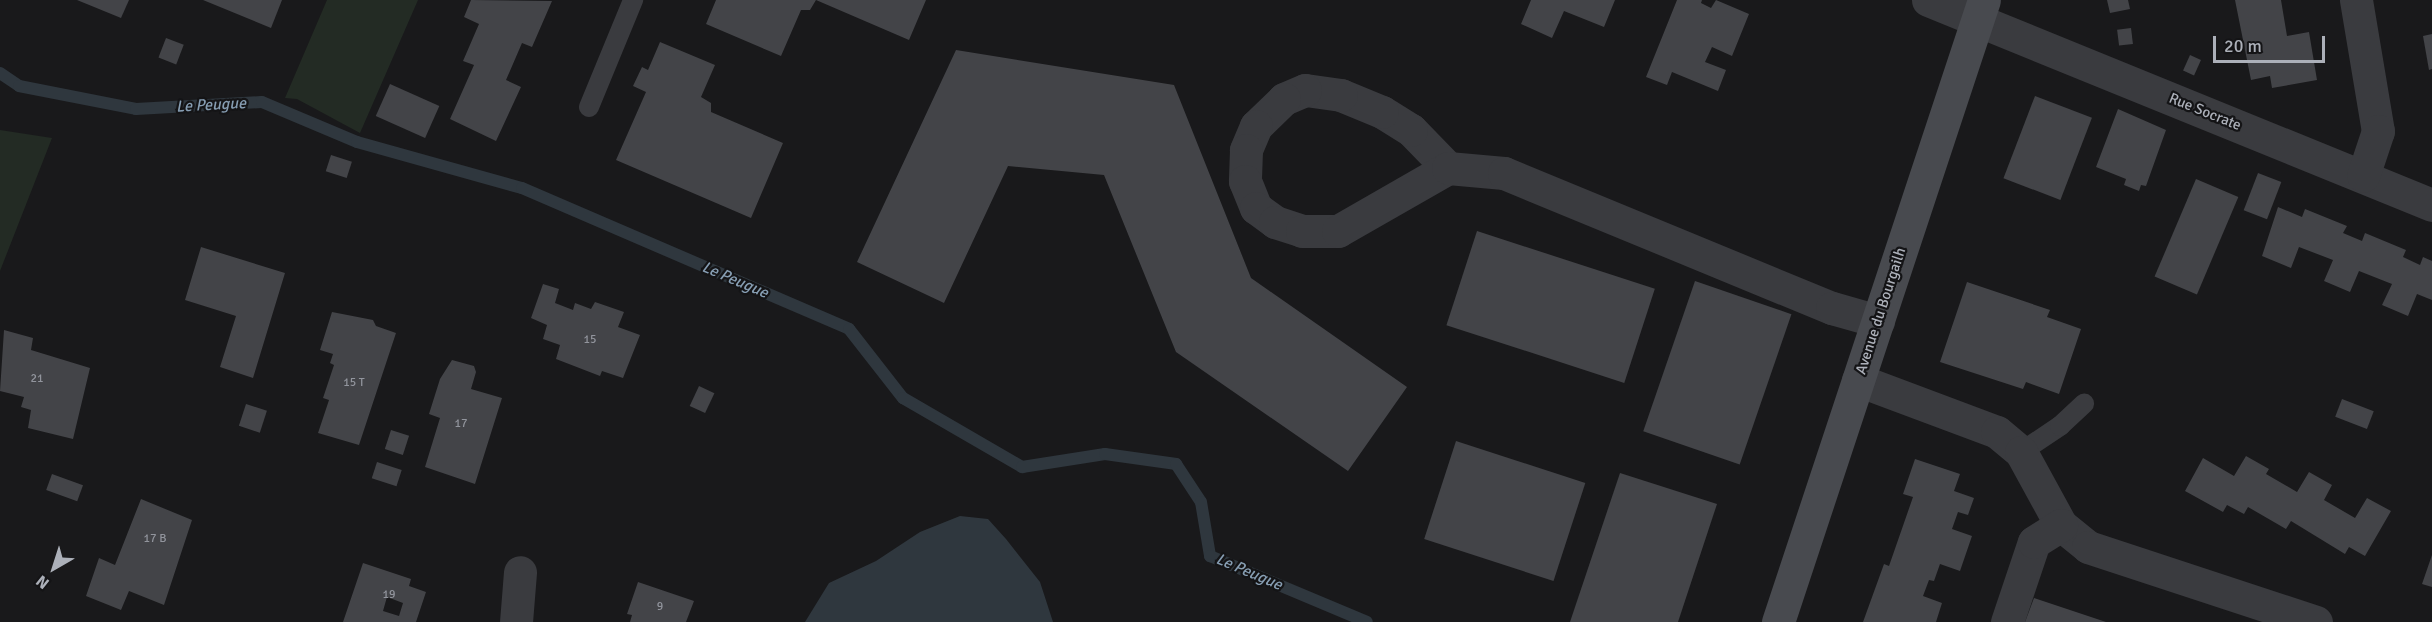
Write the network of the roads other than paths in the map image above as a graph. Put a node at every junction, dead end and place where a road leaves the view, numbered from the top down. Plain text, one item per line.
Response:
1 (633, 0) edge
2 (1928, 0) edge
3 (2356, 0) edge
4 (1981, 10) edge
5 (589, 107) dead end
6 (1448, 168) junction
7 (2363, 176) junction
8 (2432, 205) edge
9 (1878, 321) junction
10 (1858, 380) junction
11 (2084, 404) dead end
12 (2020, 452) junction
13 (2061, 525) junction
14 (520, 572) dead end
15 (516, 622) edge
16 (1778, 622) edge
17 (2007, 622) edge
18 (2316, 622) edge

1 - 5 lane
2 - 4 street, Rue Socrate
3 - 7 street
4 - 7 street, Rue Socrate
4 - 9 main road, Avenue du Bourgailh
6 - 6 street
6 - 9 street
7 - 8 street, Rue Socrate
9 - 10 main road, Avenue du Bourgailh
10 - 12 street
10 - 16 main road, Avenue du Bourgailh
11 - 12 lane
12 - 13 street
13 - 17 street
13 - 18 street
14 - 15 street

